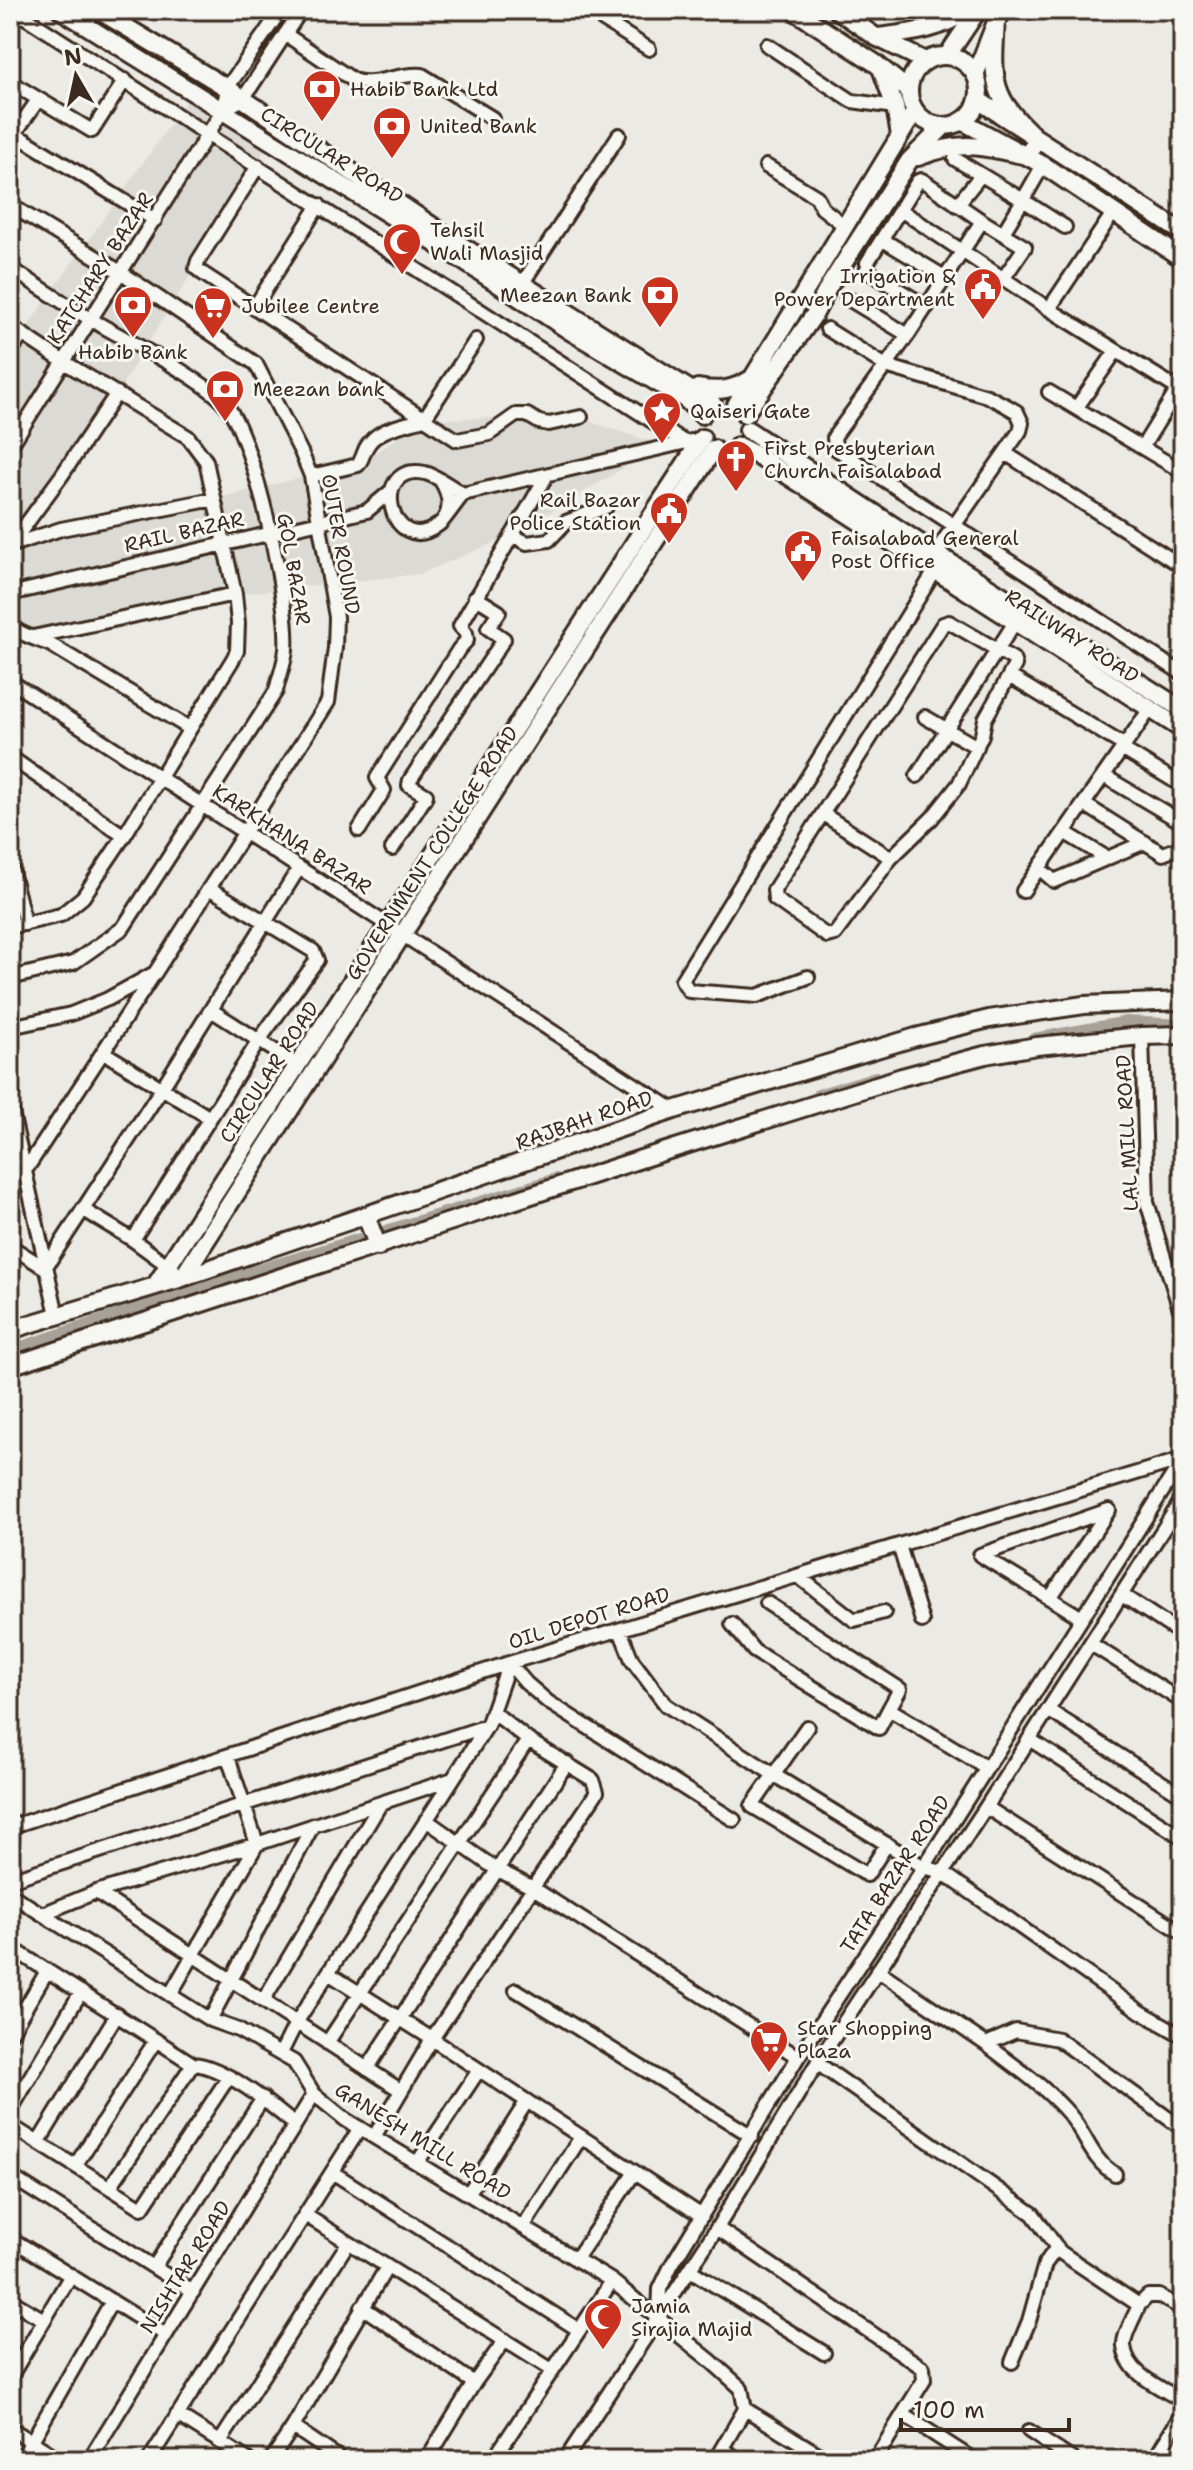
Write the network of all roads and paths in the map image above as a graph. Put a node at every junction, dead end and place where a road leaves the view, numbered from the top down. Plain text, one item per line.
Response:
1 (14, 10) edge
2 (61, 10) edge
3 (98, 10) edge
4 (281, 10) edge
5 (301, 10) edge
6 (610, 10) edge
7 (793, 10) edge
8 (837, 10) edge
9 (967, 10) edge
10 (978, 10) edge
11 (1000, 16) edge
12 (285, 34) junction
13 (876, 37) junction
14 (767, 45) dead end
15 (649, 49) dead end
16 (947, 56) junction
17 (925, 61) junction
18 (881, 68) junction
19 (975, 75) junction
20 (125, 80) junction
21 (10, 82) edge
22 (227, 88) junction
23 (908, 90) junction
24 (243, 99) junction
25 (38, 100) junction
26 (978, 100) junction
27 (895, 107) junction
28 (223, 110) junction
29 (915, 111) junction
30 (492, 118) dead end
31 (962, 121) junction
32 (944, 126) junction
33 (12, 132) edge
34 (207, 134) junction
35 (619, 135) dead end
36 (900, 135) junction
37 (1037, 139) junction
38 (1027, 156) junction
39 (955, 159) dead end
40 (909, 161) junction
41 (1043, 165) junction
42 (258, 166) junction
43 (766, 166) dead end
44 (981, 175) junction
45 (1023, 200) junction
46 (10, 205) edge
47 (319, 205) junction
48 (957, 205) junction
49 (902, 211) junction
50 (1113, 213) junction
51 (155, 220) junction
52 (982, 221) junction
53 (845, 226) junction
54 (1065, 227) dead end
55 (1003, 233) junction
56 (1183, 233) edge
57 (888, 243) dead end
58 (963, 252) junction
59 (1183, 259) edge
60 (10, 268) edge
61 (122, 273) junction
62 (946, 278) junction
63 (1003, 279) junction
64 (522, 284) junction
65 (847, 298) dead end
66 (927, 307) junction
67 (254, 308) junction
68 (1049, 309) junction
69 (90, 319) junction
70 (10, 326) edge
71 (827, 329) dead end
72 (23, 334) junction
73 (908, 335) junction
74 (476, 340) dead end
75 (1116, 351) junction
76 (10, 352) edge
77 (64, 362) junction
78 (886, 366) junction
79 (753, 378) junction
80 (688, 386) junction
81 (1181, 388) edge
82 (1049, 392) dead end
83 (117, 393) junction
84 (1077, 407) junction
85 (708, 409) junction
86 (743, 416) junction
87 (581, 417) dead end
88 (424, 419) junction
89 (701, 443) junction
90 (738, 446) junction
91 (1143, 446) junction
92 (10, 447) edge
93 (1005, 453) junction
94 (1183, 472) edge
95 (547, 475) junction
96 (311, 476) junction
97 (441, 481) junction
98 (391, 491) junction
99 (463, 494) junction
100 (214, 499) junction
101 (606, 507) dead end
102 (367, 511) junction
103 (445, 518) junction
104 (317, 522) junction
105 (401, 526) junction
106 (954, 526) junction
107 (269, 533) junction
108 (512, 535) junction
109 (224, 544) junction
110 (935, 553) junction
111 (1183, 567) edge
112 (935, 571) junction
113 (10, 594) edge
114 (235, 594) junction
115 (475, 597) junction
116 (1015, 622) junction
117 (10, 626) edge
118 (33, 637) junction
119 (576, 644) junction
120 (997, 650) junction
121 (1183, 674) edge
122 (1009, 676) junction
123 (10, 681) edge
124 (1150, 709) junction
125 (1183, 710) edge
126 (925, 717) dead end
127 (189, 728) junction
128 (947, 730) junction
129 (1183, 730) edge
130 (977, 747) junction
131 (1124, 747) junction
132 (10, 757) edge
133 (917, 776) dead end
134 (1104, 776) junction
135 (159, 777) junction
136 (1183, 786) edge
137 (1084, 804) junction
138 (202, 805) junction
139 (823, 814) junction
140 (1183, 823) edge
141 (359, 830) dead end
142 (245, 832) junction
143 (1064, 832) junction
144 (124, 836) junction
145 (1145, 842) junction
146 (1183, 846) edge
147 (392, 849) dead end
148 (891, 858) junction
149 (1107, 858) junction
150 (10, 864) edge
151 (299, 868) junction
152 (1039, 868) junction
153 (209, 888) junction
154 (1023, 891) dead end
155 (266, 922) junction
156 (25, 924) junction
157 (387, 924) junction
158 (10, 927) edge
159 (403, 935) junction
160 (155, 973) junction
161 (808, 977) dead end
162 (10, 978) edge
163 (1183, 1001) edge
164 (211, 1010) junction
165 (10, 1027) edge
166 (1183, 1035) edge
167 (1142, 1036) junction
168 (260, 1039) junction
169 (103, 1052) junction
170 (297, 1065) junction
171 (162, 1088) junction
172 (10, 1104) edge
173 (674, 1110) junction
174 (210, 1118) junction
175 (10, 1161) edge
176 (25, 1171) junction
177 (84, 1210) junction
178 (367, 1219) junction
179 (209, 1235) junction
180 (133, 1240) junction
181 (377, 1245) junction
182 (10, 1246) edge
183 (228, 1260) junction
184 (168, 1265) junction
185 (45, 1268) junction
186 (182, 1278) junction
187 (155, 1286) junction
188 (57, 1315) junction
189 (1183, 1319) edge
190 (10, 1330) edge
191 (10, 1366) edge
192 (1183, 1459) edge
193 (1183, 1498) edge
194 (899, 1545) junction
195 (798, 1576) junction
196 (1122, 1595) junction
197 (1050, 1598) junction
198 (767, 1603) dead end
199 (884, 1612) dead end
200 (1082, 1618) junction
201 (922, 1621) dead end
202 (732, 1624) dead end
203 (620, 1630) junction
204 (1183, 1635) edge
205 (1091, 1644) junction
206 (509, 1663) junction
207 (1183, 1702) edge
208 (889, 1709) junction
209 (1048, 1710) junction
210 (492, 1711) junction
211 (487, 1726) junction
212 (807, 1727) dead end
213 (1029, 1739) junction
214 (528, 1740) junction
215 (228, 1757) junction
216 (567, 1763) junction
217 (987, 1768) junction
218 (774, 1775) junction
219 (453, 1779) junction
220 (1183, 1796) edge
221 (381, 1803) junction
222 (246, 1804) junction
223 (986, 1807) junction
224 (426, 1820) junction
225 (734, 1820) dead end
226 (313, 1825) junction
227 (10, 1827) edge
228 (1183, 1838) edge
229 (257, 1844) junction
230 (887, 1844) junction
231 (459, 1845) junction
232 (924, 1867) junction
233 (496, 1869) junction
234 (942, 1872) junction
235 (10, 1880) edge
236 (533, 1888) junction
237 (96, 1892) junction
238 (10, 1894) edge
239 (42, 1914) junction
240 (1183, 1933) edge
241 (11, 1951) edge
242 (192, 1955) junction
243 (877, 1970) junction
244 (47, 1971) junction
245 (328, 1973) junction
246 (230, 1980) junction
247 (516, 1990) dead end
248 (81, 1992) junction
249 (360, 1993) junction
250 (170, 1995) junction
251 (263, 2001) junction
252 (117, 2014) junction
253 (398, 2018) junction
254 (210, 2020) junction
255 (296, 2023) junction
256 (10, 2034) edge
257 (1183, 2036) edge
258 (432, 2039) junction
259 (156, 2040) junction
260 (327, 2043) junction
261 (986, 2044) junction
262 (281, 2053) junction
263 (798, 2057) junction
264 (817, 2063) junction
265 (193, 2064) junction
266 (367, 2069) junction
267 (479, 2070) junction
268 (228, 2078) junction
269 (400, 2090) junction
270 (314, 2094) junction
271 (263, 2098) junction
272 (527, 2101) junction
273 (10, 2111) edge
274 (10, 2125) edge
275 (295, 2125) junction
276 (360, 2128) junction
277 (1183, 2129) edge
278 (752, 2136) junction
279 (374, 2137) junction
280 (581, 2137) junction
281 (38, 2143) junction
282 (417, 2163) junction
283 (75, 2166) junction
284 (332, 2172) junction
285 (635, 2172) junction
286 (1115, 2174) dead end
287 (10, 2176) edge
288 (110, 2187) junction
289 (468, 2194) junction
290 (305, 2215) junction
291 (702, 2216) junction
292 (523, 2227) junction
293 (717, 2228) junction
294 (10, 2238) edge
295 (348, 2243) junction
296 (1057, 2247) junction
297 (576, 2259) junction
298 (154, 2267) junction
299 (387, 2267) junction
300 (690, 2270) junction
301 (71, 2275) junction
302 (612, 2281) junction
303 (193, 2292) junction
304 (10, 2300) edge
305 (112, 2301) junction
306 (1139, 2305) junction
307 (362, 2307) junction
308 (1183, 2309) edge
309 (658, 2318) junction
310 (44, 2320) junction
311 (579, 2330) junction
312 (166, 2335) junction
313 (505, 2340) junction
314 (824, 2353) dead end
315 (1012, 2362) dead end
316 (552, 2370) junction
317 (10, 2372) edge
318 (474, 2383) junction
319 (1183, 2401) edge
320 (745, 2409) junction
321 (1183, 2412) edge
322 (177, 2415) junction
323 (904, 2415) junction
324 (293, 2427) junction
325 (10, 2428) edge
326 (1029, 2431) dead end
327 (32, 2442) junction
328 (220, 2442) junction
329 (719, 2454) edge
330 (152, 2459) edge
331 (21, 2460) edge
332 (61, 2460) edge
333 (89, 2460) edge
334 (248, 2460) edge
335 (271, 2460) edge
336 (342, 2460) edge
337 (427, 2460) edge
338 (493, 2460) edge
339 (565, 2460) edge
340 (739, 2460) edge
341 (828, 2460) edge
342 (875, 2460) edge
343 (974, 2460) edge
344 (1073, 2460) edge
345 (1154, 2460) edge

1 - 20 street
2 - 28 main road, CIRCULAR ROAD
3 - 22 main road, CIRCULAR ROAD
4 - 22 street, KATCHARY BAZAR
5 - 12 street, KATCHARY BAZAR
6 - 15 street
7 - 18 main road
8 - 13 main road
9 - 13 main road
10 - 16 main road
11 - 19 main road
11 - 37 main road
12 - 24 street, KATCHARY BAZAR
12 - 30 street
13 - 17 main road
14 - 27 street
16 - 17 main road
16 - 19 main road
17 - 23 main road
18 - 23 main road
18 - 27 main road
19 - 26 main road
20 - 25 street
20 - 34 street
21 - 25 street
22 - 24 main road, CIRCULAR ROAD
22 - 28 street, KATCHARY BAZAR
23 - 29 main road
24 - 28 street, KATCHARY BAZAR
24 - 64 main road, CIRCULAR ROAD
25 - 33 street
26 - 31 main road
26 - 37 main road
27 - 36 main road
28 - 34 street, KATCHARY BAZAR
28 - 85 main road, CIRCULAR ROAD
29 - 32 main road
29 - 36 main road
31 - 32 main road
31 - 38 main road
32 - 40 main road
33 - 51 street
34 - 42 street
34 - 51 street, KATCHARY BAZAR
35 - 64 street
36 - 53 main road
37 - 38 main road
37 - 56 main road
38 - 40 main road
38 - 41 main road
39 - 44 street
40 - 86 main road
41 - 45 street
41 - 50 main road
42 - 47 street
42 - 67 street
43 - 53 street
44 - 45 street
44 - 48 street
45 - 54 street
45 - 55 street
46 - 61 street, OUTER ROUND
47 - 67 street
47 - 89 street
48 - 49 street
48 - 52 street
49 - 58 street
49 - 66 street
50 - 59 main road
50 - 68 street
51 - 61 street, KATCHARY BAZAR
52 - 55 street
52 - 58 street
53 - 79 main road
55 - 63 street
57 - 62 street
58 - 62 street
58 - 63 street
60 - 69 street, GOL BAZAR
61 - 69 street, KATCHARY BAZAR
61 - 96 street, OUTER ROUND
62 - 66 street
63 - 68 street
64 - 80 main road, CIRCULAR ROAD
65 - 73 street
66 - 73 street
67 - 88 street
68 - 75 street
69 - 77 street, KATCHARY BAZAR
69 - 107 street, GOL BAZAR
70 - 72 street
71 - 78 street
72 - 76 street
72 - 77 street
73 - 78 street
74 - 88 street
75 - 81 street
75 - 84 street
77 - 83 street
77 - 92 street, KATCHARY BAZAR
78 - 93 street
78 - 106 street
79 - 80 main road
79 - 86 main road
80 - 85 main road, CIRCULAR ROAD
81 - 91 street
82 - 84 street
83 - 100 street
83 - 100 street
84 - 91 street
85 - 86 main road
85 - 89 main road
86 - 90 main road
86 - 110 main road, RAILWAY ROAD
87 - 88 street
88 - 96 street
89 - 90 main road
89 - 95 street
89 - 119 main road, GOVERNMENT COLLEGE ROAD
90 - 112 main road, RAILWAY ROAD
91 - 94 street
93 - 106 street
93 - 111 street
95 - 99 street
95 - 108 street
96 - 104 street, OUTER ROUND
97 - 98 street
97 - 99 street
97 - 103 street
98 - 102 street
98 - 105 street
99 - 103 street
100 - 109 street
101 - 108 street
102 - 104 street, RAIL BAZAR
102 - 105 street
103 - 105 street
104 - 107 street, RAIL BAZAR
104 - 142 street, OUTER ROUND
106 - 110 street
106 - 121 street
107 - 109 street, RAIL BAZAR
107 - 138 street, GOL BAZAR
108 - 115 street
109 - 113 street, RAIL BAZAR
109 - 114 street
110 - 125 main road, RAILWAY ROAD
112 - 116 main road, RAILWAY ROAD
112 - 161 street
114 - 118 street
114 - 127 street
115 - 141 street
115 - 147 street
116 - 120 street
116 - 124 main road, RAILWAY ROAD
117 - 118 street
118 - 127 street
119 - 157 main road, CIRCULAR ROAD
119 - 159 main road, GOVERNMENT COLLEGE ROAD
120 - 122 street
120 - 128 street
120 - 139 street
122 - 130 street
122 - 131 street
123 - 135 street, KARKHANA BAZAR
124 - 129 main road, RAILWAY ROAD
124 - 131 street
126 - 128 street
127 - 135 street
128 - 130 street
128 - 133 street
130 - 148 street
131 - 134 street
131 - 136 street
132 - 144 street
134 - 137 street
134 - 140 street
135 - 138 street, KARKHANA BAZAR
135 - 144 street
137 - 143 street
137 - 145 street
138 - 142 street, KARKHANA BAZAR
138 - 162 street, GOL BAZAR
139 - 148 street
139 - 148 street
142 - 151 street, KARKHANA BAZAR
142 - 153 street, OUTER ROUND
143 - 149 street
143 - 152 street
144 - 156 street
145 - 146 street
145 - 149 street
149 - 152 street
150 - 156 street
151 - 155 street
151 - 157 street, KARKHANA BAZAR
152 - 154 street
153 - 155 street
153 - 160 street, OUTER ROUND
155 - 164 street
155 - 168 street
156 - 158 street
157 - 159 street, KARKHANA BAZAR
157 - 170 main road, CIRCULAR ROAD
159 - 173 street, KARKHANA BAZAR
159 - 179 main road, GOVERNMENT COLLEGE ROAD
160 - 165 street, OUTER ROUND
160 - 169 street
163 - 173 main road, RAJBAH ROAD
164 - 168 street
164 - 171 street
166 - 167 main road
167 - 181 main road
167 - 189 street, LAL MILL ROAD
168 - 170 street
168 - 174 street
169 - 171 street
169 - 176 street
170 - 184 main road, CIRCULAR ROAD
171 - 174 street
171 - 177 street
172 - 176 street
173 - 178 main road, RAJBAH ROAD
174 - 180 street
175 - 176 street
176 - 185 street
177 - 180 street
177 - 185 street
178 - 181 main road
178 - 183 main road, RAJBAH ROAD
179 - 183 main road
179 - 186 main road, GOVERNMENT COLLEGE ROAD
180 - 184 street
181 - 191 main road
182 - 185 street
183 - 186 main road, RAJBAH ROAD
184 - 186 street
184 - 187 main road, CIRCULAR ROAD
185 - 188 street
186 - 187 main road, RAJBAH ROAD
187 - 188 main road, RAJBAH ROAD
188 - 190 main road, RAJBAH ROAD
192 - 194 street, OIL DEPOT ROAD
192 - 200 street, TATA BAZAR ROAD
193 - 196 street, TATA BAZAR ROAD
194 - 195 street, OIL DEPOT ROAD
194 - 201 street
195 - 199 street
195 - 203 street, OIL DEPOT ROAD
196 - 204 street
196 - 205 street, TATA BAZAR ROAD
197 - 197 street
197 - 200 street
198 - 208 street
200 - 217 street, TATA BAZAR ROAD
202 - 208 street
203 - 206 street, OIL DEPOT ROAD
203 - 218 street
205 - 207 street
205 - 209 street, TATA BAZAR ROAD
206 - 210 street
206 - 215 street, OIL DEPOT ROAD
206 - 225 street
208 - 217 street
209 - 213 street, TATA BAZAR ROAD
209 - 220 street
210 - 211 street
210 - 214 street
211 - 219 street
211 - 222 street
212 - 218 street
213 - 223 street, TATA BAZAR ROAD
213 - 228 street
214 - 216 street
214 - 231 street
215 - 222 street
215 - 227 street, OIL DEPOT ROAD
216 - 233 street
216 - 236 street
217 - 232 street, TATA BAZAR ROAD
218 - 230 street
218 - 230 street
219 - 221 street
219 - 224 street
221 - 226 street
221 - 251 street
222 - 229 street
222 - 235 street
223 - 234 street, TATA BAZAR ROAD
223 - 240 street
224 - 231 street
224 - 245 street
226 - 229 street
226 - 246 street
229 - 237 street
229 - 242 street
230 - 232 street
231 - 233 street
231 - 249 street
232 - 234 street
232 - 263 street, TATA BAZAR ROAD
233 - 236 street
233 - 253 street
234 - 243 street, TATA BAZAR ROAD
234 - 257 street
236 - 258 street
236 - 263 street
237 - 239 street
237 - 242 street
238 - 239 street, GANESH MILL ROAD
239 - 250 street, GANESH MILL ROAD
241 - 244 street
242 - 246 street
242 - 250 street
243 - 261 street
243 - 264 street, TATA BAZAR ROAD
244 - 248 street
244 - 256 street
245 - 249 street
245 - 255 street
246 - 251 street
246 - 254 street
247 - 278 street
248 - 252 street
248 - 273 street
249 - 253 street
249 - 260 street
250 - 254 street, GANESH MILL ROAD
251 - 255 street
252 - 259 street
252 - 281 street
253 - 258 street
253 - 266 street
254 - 262 street, GANESH MILL ROAD
255 - 260 street
255 - 262 street
258 - 267 street
258 - 269 street
259 - 265 street
259 - 283 street
260 - 266 street
261 - 277 street
261 - 286 street
262 - 270 street, GANESH MILL ROAD
263 - 278 street, TATA BAZAR ROAD
264 - 293 street, TATA BAZAR ROAD
264 - 296 street
265 - 268 street
265 - 288 street
266 - 269 street
267 - 272 street
267 - 282 street
268 - 271 street
268 - 288 street
269 - 279 street
270 - 275 street, NISHTAR ROAD
270 - 276 street, GANESH MILL ROAD
271 - 275 street
271 - 298 street
272 - 280 street
272 - 289 street
274 - 281 street
275 - 303 street, NISHTAR ROAD
276 - 279 street, GANESH MILL ROAD
276 - 284 street
278 - 291 street, TATA BAZAR ROAD
279 - 282 street, GANESH MILL ROAD
280 - 285 street
280 - 292 street
281 - 283 street
282 - 289 street, GANESH MILL ROAD
283 - 288 street
284 - 290 street
284 - 311 street
285 - 291 street
285 - 297 street
287 - 298 street
289 - 292 street, GANESH MILL ROAD
290 - 295 street
290 - 322 street
291 - 309 street, TATA BAZAR ROAD
292 - 297 street, GANESH MILL ROAD
293 - 300 street, TATA BAZAR ROAD
293 - 323 street
294 - 301 street
295 - 299 street
295 - 328 street
296 - 306 street
296 - 315 street
297 - 302 street, GANESH MILL ROAD
298 - 303 street
299 - 307 street
299 - 313 street
300 - 309 street, TATA BAZAR ROAD
300 - 314 street
301 - 305 street
301 - 310 street
302 - 309 street, GANESH MILL ROAD
302 - 311 street
303 - 312 street, NISHTAR ROAD
304 - 310 street
305 - 312 street
305 - 327 street
306 - 308 street
306 - 319 street
307 - 318 street
307 - 324 street
309 - 320 street, GANESH MILL ROAD
309 - 339 street, TATA BAZAR ROAD
310 - 317 street
311 - 316 street
312 - 333 street, NISHTAR ROAD
313 - 316 street
313 - 318 street
316 - 338 street
318 - 337 street
320 - 329 street
320 - 341 street
321 - 345 street
322 - 328 street
322 - 330 street
323 - 342 street
323 - 343 street
324 - 335 street
324 - 336 street
325 - 327 street
326 - 344 street
327 - 331 street
327 - 332 street
328 - 334 street
329 - 340 street

